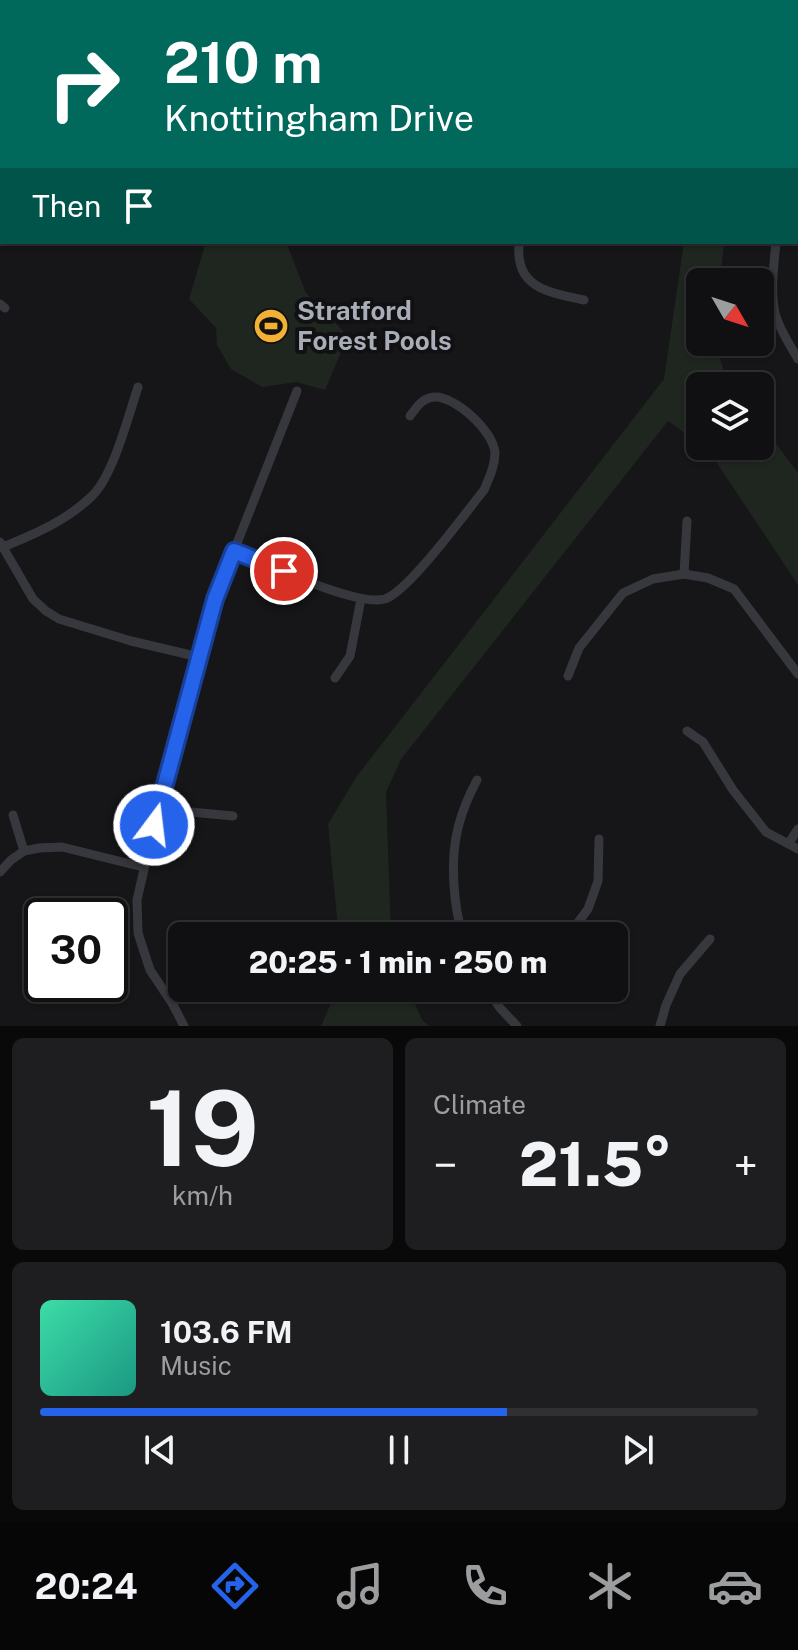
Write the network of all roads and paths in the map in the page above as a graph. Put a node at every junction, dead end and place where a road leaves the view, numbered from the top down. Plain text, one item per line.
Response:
1 (519, 244) edge
2 (776, 244) edge
3 (584, 300) dead end
4 (798, 359) edge
5 (138, 387) dead end
6 (297, 391) dead end
7 (410, 416) dead end
8 (687, 521) dead end
9 (1, 544) edge
10 (234, 551) junction
11 (684, 574) junction
12 (361, 599) junction
13 (199, 657) junction
14 (798, 674) edge
15 (568, 676) dead end
16 (335, 678) dead end
17 (687, 731) dead end
18 (477, 780) dead end
19 (159, 804) junction
20 (13, 815) dead end
21 (233, 816) dead end
22 (798, 829) edge
23 (599, 839) dead end
24 (793, 846) edge
25 (24, 851) junction
26 (143, 867) junction
27 (0, 872) edge
28 (460, 922) edge
29 (578, 922) edge
30 (710, 939) dead end
31 (496, 1002) edge
32 (172, 1003) joint
33 (184, 1026) edge
34 (517, 1026) edge
35 (660, 1026) edge

1 - 3 street
2 - 4 street
5 - 9 street
6 - 10 street
7 - 12 street
8 - 11 street
9 - 13 street
10 - 12 street
10 - 13 street
11 - 14 street
11 - 15 street
12 - 16 street
13 - 19 street
17 - 24 street
18 - 28 street
19 - 21 street
19 - 26 street
20 - 25 street
22 - 24 street
23 - 29 street
25 - 26 street
25 - 27 street
26 - 32 street
30 - 35 street
31 - 34 street
32 - 33 street

